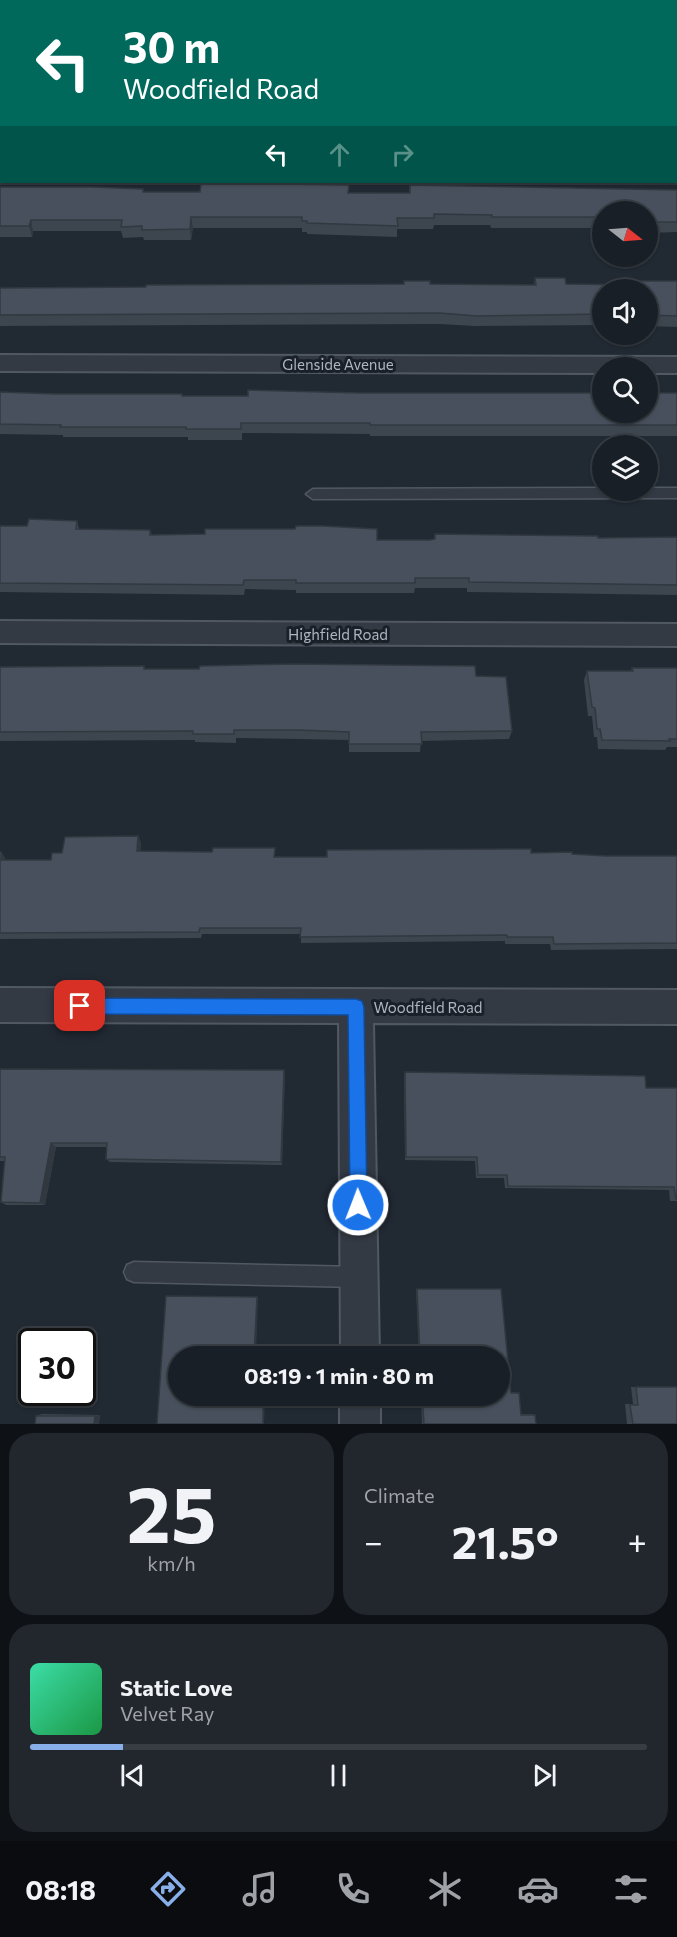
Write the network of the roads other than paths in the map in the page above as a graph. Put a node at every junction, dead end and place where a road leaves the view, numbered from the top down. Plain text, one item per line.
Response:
1 (0, 363) edge
2 (677, 365) edge
3 (677, 493) edge
4 (313, 494) dead end
5 (0, 632) edge
6 (677, 635) edge
7 (0, 1005) edge
8 (356, 1007) junction
9 (677, 1008) edge
10 (134, 1272) dead end
11 (359, 1276) junction
12 (360, 1346) edge
13 (360, 1406) edge
14 (360, 1424) edge

1 - 2 street, Glenside Avenue
3 - 4 lane
5 - 6 street, Highfield Road
7 - 8 street, Woodfield Road
8 - 9 street, Woodfield Road
8 - 11 street
10 - 11 lane
11 - 12 street
13 - 14 street

